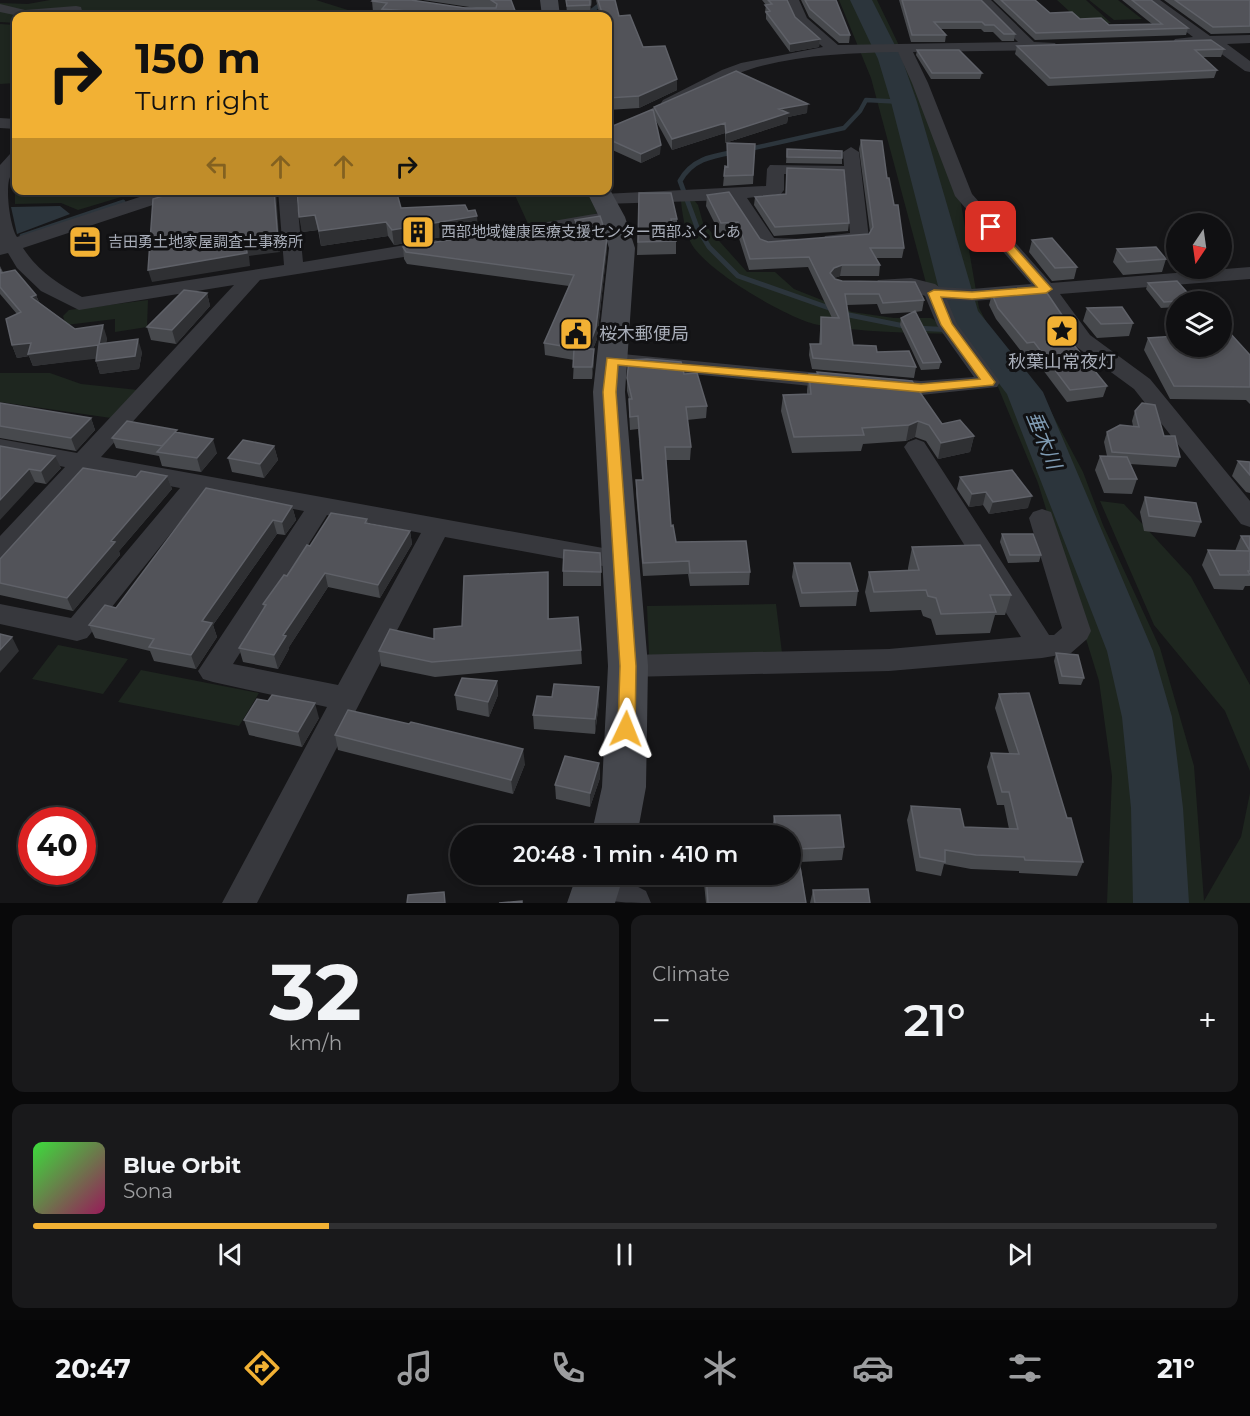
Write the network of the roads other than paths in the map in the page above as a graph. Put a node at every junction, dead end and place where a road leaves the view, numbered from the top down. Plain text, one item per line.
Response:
1 (792, 0) edge
2 (983, 0) edge
3 (1152, 0) edge
4 (0, 8) edge
5 (17, 12) edge
6 (50, 12) edge
7 (76, 12) edge
8 (1250, 39) edge
9 (1210, 41) junction
10 (1160, 42) edge
11 (1066, 45) edge
12 (1031, 46) junction
13 (834, 48) junction
14 (898, 49) junction
15 (1250, 68) edge
16 (650, 111) edge
17 (851, 152) dead end
18 (12, 162) edge
19 (851, 171) junction
20 (735, 194) junction
21 (164, 195) edge
22 (287, 195) edge
23 (604, 202) edge
24 (8, 243) edge
25 (294, 268) junction
26 (1250, 273) edge
27 (255, 274) junction
28 (864, 284) edge
29 (1046, 289) junction
30 (934, 293) junction
31 (612, 360) junction
32 (0, 447) edge
33 (916, 447) dead end
34 (85, 462) junction
35 (198, 483) junction
36 (321, 506) junction
37 (1250, 518) edge
38 (1042, 519) dead end
39 (12, 526) edge
40 (437, 527) junction
41 (0, 553) edge
42 (620, 560) junction
43 (0, 614) edge
44 (1042, 647) junction
45 (628, 666) junction
46 (347, 699) junction
47 (616, 825) edge
48 (239, 903) edge

1 - 13 street
2 - 12 street
3 - 9 street
4 - 5 street
6 - 7 street
8 - 9 street
9 - 10 street
9 - 15 street
11 - 12 street
12 - 14 street
13 - 14 street
13 - 16 street
14 - 29 street
17 - 19 street
18 - 24 street
19 - 20 street
19 - 20 street
20 - 23 street
21 - 24 street
22 - 25 street
23 - 25 street
23 - 31 street
24 - 27 street
25 - 27 street
26 - 29 street
27 - 34 street
28 - 30 street
29 - 30 street
29 - 37 street
30 - 31 street
31 - 42 street
32 - 34 street
33 - 44 street
34 - 35 street
34 - 39 street
35 - 36 street
35 - 43 street
36 - 40 street
36 - 46 street
38 - 44 street
39 - 41 street
40 - 42 street
40 - 46 street
42 - 45 street
44 - 45 street
45 - 47 street
46 - 48 street

